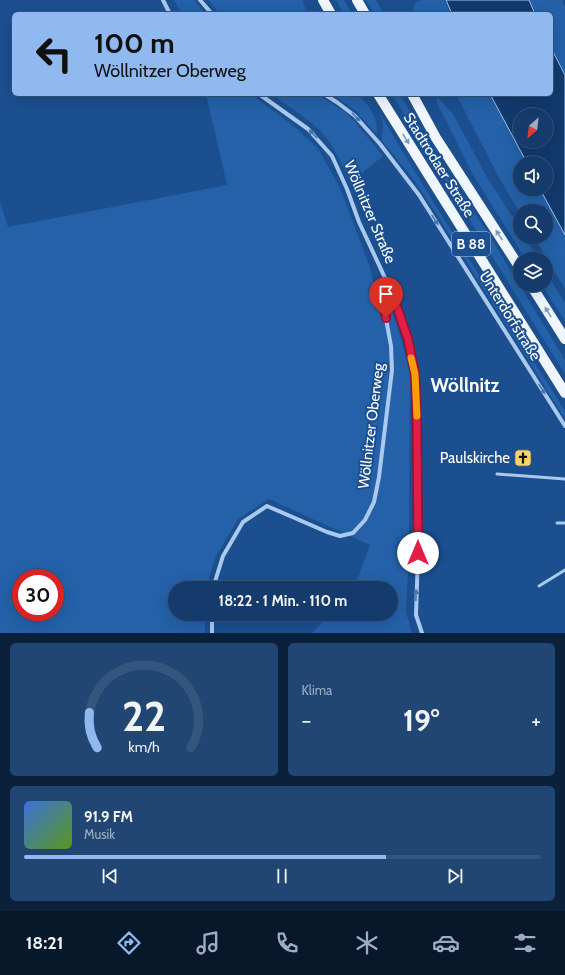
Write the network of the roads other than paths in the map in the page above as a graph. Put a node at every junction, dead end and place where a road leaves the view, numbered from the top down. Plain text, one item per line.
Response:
1 (163, 0) edge
2 (200, 0) edge
3 (322, 0) edge
4 (357, 0) edge
5 (169, 12) edge
6 (210, 12) edge
7 (330, 12) edge
8 (364, 12) edge
9 (262, 96) edge
10 (327, 96) edge
11 (379, 96) edge
12 (413, 96) edge
13 (513, 257) edge
14 (535, 292) edge
15 (392, 293) junction
16 (565, 339) edge
17 (565, 393) edge
18 (565, 426) edge
19 (497, 474) dead end
20 (565, 479) edge
21 (557, 523) dead end
22 (565, 523) edge
23 (565, 570) edge
24 (215, 581) edge
25 (539, 586) dead end
26 (212, 621) edge
27 (212, 633) edge
28 (422, 633) edge

1 - 5 street
2 - 6 street
3 - 7 main road
4 - 8 main road
15 -> 9 street, Wöllnitzer Straße
10 -> 18 street, Unterdorfstraße
11 -> 17 main road, Stadtrodaer Straße / B 88
13 -> 12 main road, Stadtrodaer Straße / B 88
16 -> 14 main road
15 - 24 street, Wöllnitzer Oberweg
28 -> 15 street, Wöllnitzer Straße
19 - 20 lane
21 - 22 lane
23 - 25 lane
26 - 27 street

